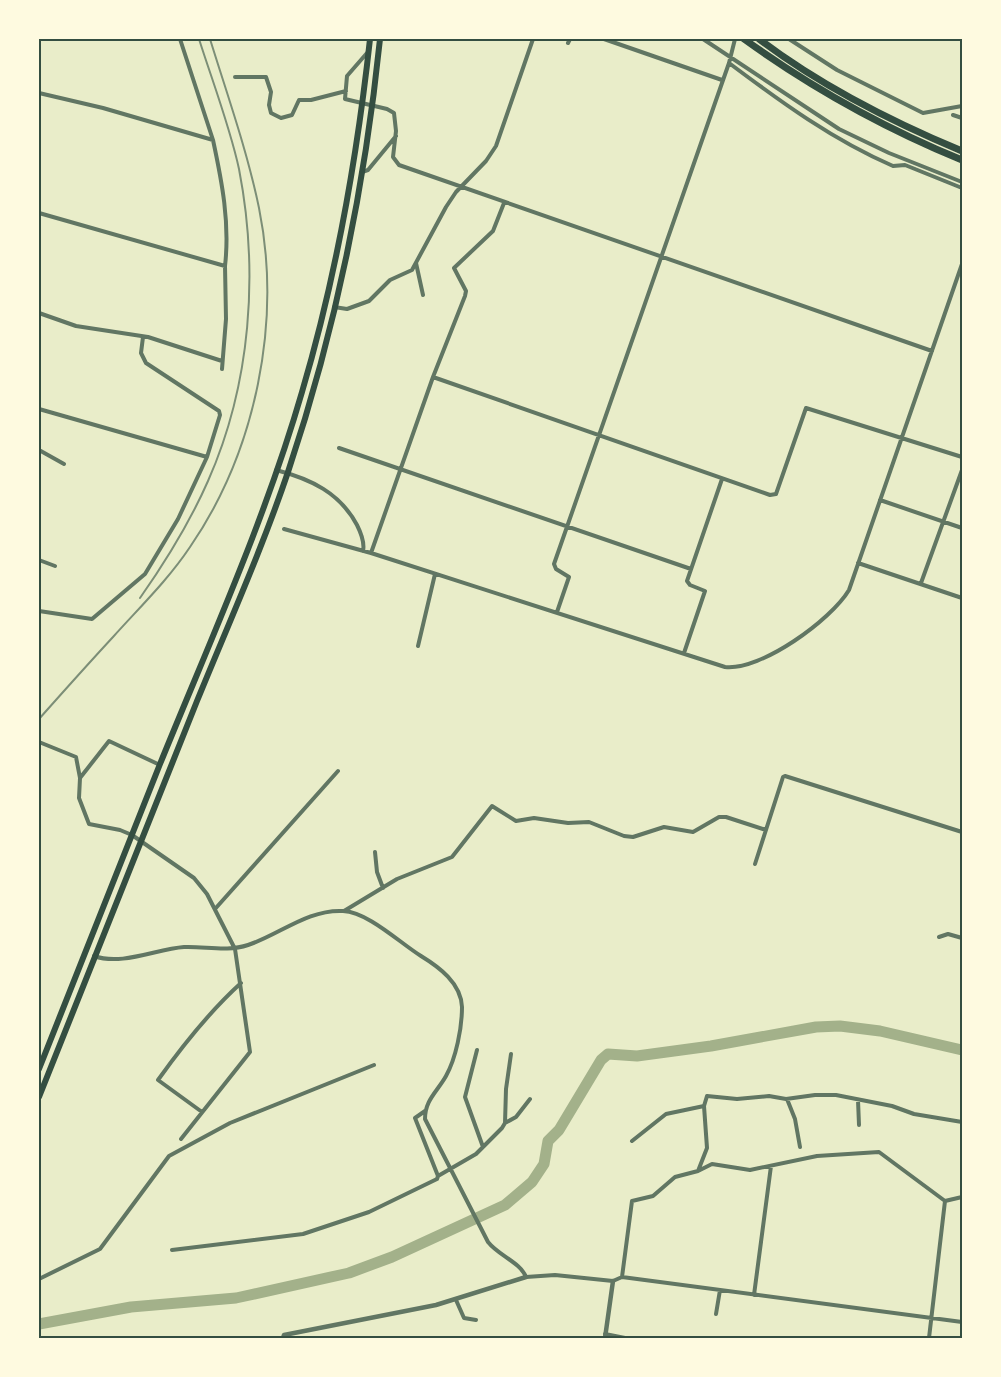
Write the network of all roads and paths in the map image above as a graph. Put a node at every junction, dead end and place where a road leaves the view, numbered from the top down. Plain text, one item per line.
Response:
1 (180, 39) edge
2 (370, 39) edge
3 (380, 39) edge
4 (533, 39) edge
5 (604, 39) edge
6 (702, 39) edge
7 (735, 39) edge
8 (744, 39) edge
9 (759, 39) edge
10 (789, 39) edge
11 (368, 51) junction
12 (730, 56) junction
13 (729, 63) junction
14 (235, 77) dead end
15 (722, 80) junction
16 (346, 91) junction
17 (39, 94) edge
18 (362, 102) junction
19 (372, 105) junction
20 (962, 106) edge
21 (953, 115) dead end
22 (962, 118) edge
23 (396, 136) junction
24 (213, 140) junction
25 (962, 151) edge
26 (962, 160) edge
27 (362, 173) junction
28 (962, 182) edge
29 (462, 186) junction
30 (962, 188) edge
31 (504, 203) junction
32 (39, 213) edge
33 (661, 258) junction
34 (416, 263) junction
35 (962, 264) edge
36 (225, 266) junction
37 (422, 295) dead end
38 (334, 307) junction
39 (39, 313) edge
40 (143, 337) junction
41 (932, 351) junction
42 (222, 361) junction
43 (222, 369) dead end
44 (433, 377) junction
45 (39, 409) edge
46 (599, 436) junction
47 (902, 438) junction
48 (339, 448) dead end
49 (39, 450) edge
50 (207, 457) junction
51 (962, 457) edge
52 (64, 464) dead end
53 (400, 469) junction
54 (276, 470) junction
55 (962, 470) edge
56 (288, 473) junction
57 (722, 479) junction
58 (880, 500) junction
59 (944, 521) junction
60 (567, 526) junction
61 (962, 528) edge
62 (284, 530) dead end
63 (363, 551) junction
64 (371, 553) junction
65 (39, 560) edge
66 (858, 563) junction
67 (55, 566) dead end
68 (691, 569) junction
69 (435, 574) junction
70 (920, 583) junction
71 (962, 598) edge
72 (39, 611) edge
73 (557, 612) junction
74 (418, 646) dead end
75 (684, 653) junction
76 (39, 742) edge
77 (160, 765) junction
78 (338, 771) dead end
79 (80, 778) junction
80 (766, 830) junction
81 (962, 832) edge
82 (132, 835) junction
83 (141, 841) junction
84 (375, 852) dead end
85 (756, 864) dead end
86 (383, 888) junction
87 (215, 910) junction
88 (344, 911) junction
89 (939, 937) dead end
90 (962, 938) edge
91 (236, 949) junction
92 (94, 956) junction
93 (241, 984) junction
94 (477, 1050) dead end
95 (511, 1054) dead end
96 (374, 1065) dead end
97 (39, 1069) edge
98 (39, 1097) edge
99 (530, 1099) dead end
100 (787, 1099) junction
101 (858, 1100) junction
102 (704, 1106) junction
103 (425, 1111) junction
104 (202, 1112) junction
105 (962, 1122) edge
106 (505, 1123) junction
107 (859, 1125) dead end
108 (181, 1139) dead end
109 (632, 1140) dead end
110 (483, 1147) junction
111 (800, 1147) dead end
112 (771, 1166) junction
113 (698, 1171) junction
114 (438, 1176) junction
115 (962, 1197) edge
116 (946, 1201) junction
117 (172, 1250) dead end
118 (622, 1276) junction
119 (526, 1277) junction
120 (39, 1279) edge
121 (613, 1281) junction
122 (720, 1290) junction
123 (754, 1295) junction
124 (456, 1300) junction
125 (716, 1314) dead end
126 (931, 1318) junction
127 (476, 1320) dead end
128 (962, 1322) edge
129 (605, 1336) edge
130 (283, 1338) edge
131 (625, 1338) edge
132 (929, 1338) edge

1 - 24 street
2 - 11 highway
3 - 19 highway
4 - 29 street
5 - 15 street
6 - 12 street
7 - 12 street
8 - 26 highway
9 - 25 highway
10 - 20 street
11 - 16 street
11 - 18 highway
12 - 13 street
12 - 28 street
13 - 15 street
13 - 30 street
14 - 16 street
15 - 33 street
16 - 18 street
17 - 24 street
18 - 19 street
18 - 54 highway
19 - 23 street
19 - 27 highway
21 - 22 street
23 - 27 street
23 - 29 street
24 - 36 street
27 - 38 highway
29 - 31 street
29 - 34 street
31 - 33 street
31 - 44 street
32 - 36 street
33 - 41 street
33 - 46 street
34 - 37 street
34 - 38 street
35 - 41 street
36 - 42 street
38 - 56 highway
39 - 40 street
40 - 42 street
40 - 50 street
41 - 47 street
42 - 43 street
44 - 46 street
44 - 53 street
45 - 50 street
46 - 57 street
46 - 60 street
47 - 51 street
47 - 57 street
47 - 58 street
48 - 53 street
49 - 52 street
50 - 72 street
53 - 60 street
53 - 64 street
54 - 56 street
54 - 77 highway
55 - 59 street
56 - 63 street
56 - 83 highway
57 - 68 street
58 - 59 street
58 - 66 street
59 - 61 street
59 - 70 street
60 - 68 street
60 - 73 street
62 - 63 street
63 - 64 street
64 - 69 street
65 - 67 street
66 - 70 street
66 - 75 street
68 - 75 street
69 - 73 street
69 - 74 street
70 - 71 street
73 - 75 street
76 - 79 street
77 - 79 street
77 - 82 highway
78 - 87 street
79 - 82 street
80 - 81 street
80 - 85 street
80 - 86 street
82 - 83 street
82 - 97 highway
83 - 87 street
83 - 92 highway
84 - 86 street
86 - 88 street
87 - 91 street
88 - 91 street
88 - 103 street
89 - 90 street
91 - 92 street
91 - 93 street
92 - 98 highway
93 - 104 street
93 - 104 street
94 - 110 street
95 - 106 street
96 - 120 street
99 - 106 street
100 - 101 street
100 - 102 street
100 - 111 street
101 - 105 street
101 - 107 street
102 - 109 street
102 - 113 street
103 - 114 street
103 - 119 street
104 - 108 street
106 - 110 street
110 - 114 street
112 - 113 street
112 - 116 street
112 - 123 street
113 - 118 street
114 - 117 street
115 - 116 street
116 - 126 street
118 - 121 street
118 - 122 street
119 - 121 street
119 - 124 street
121 - 129 street
122 - 123 street
122 - 125 street
123 - 126 street
124 - 127 street
124 - 130 street
126 - 128 street
126 - 132 street
129 - 131 street

